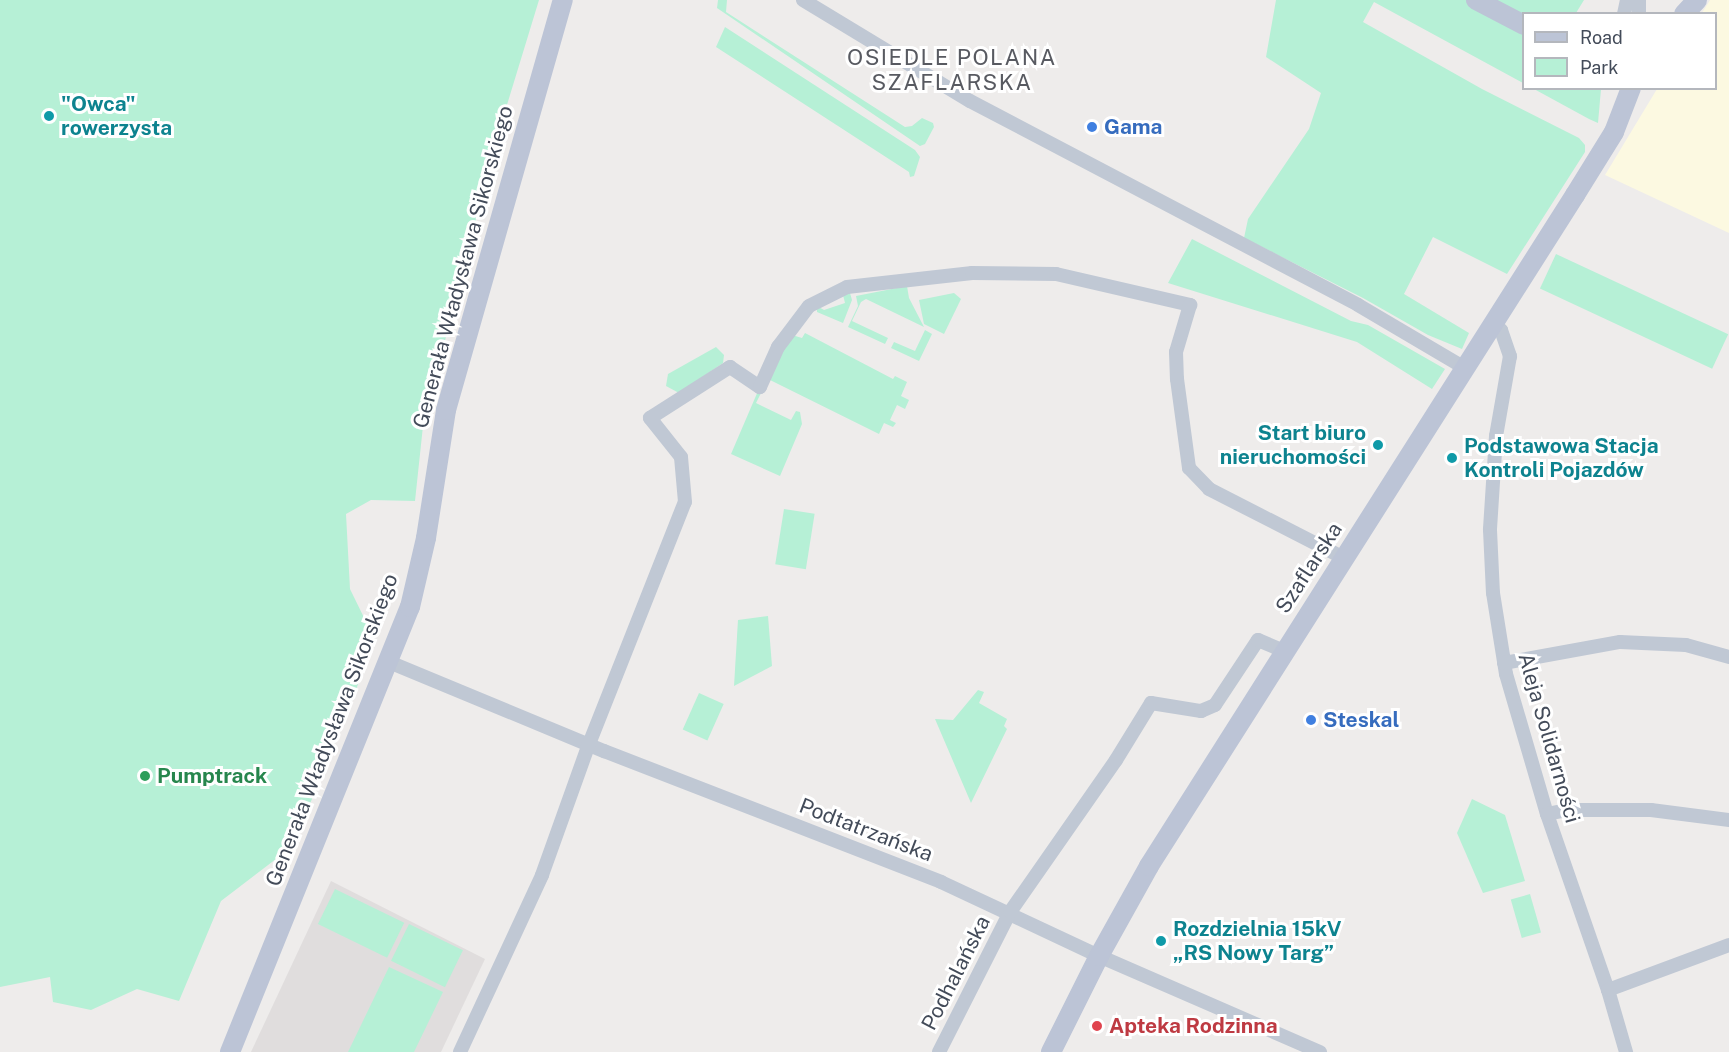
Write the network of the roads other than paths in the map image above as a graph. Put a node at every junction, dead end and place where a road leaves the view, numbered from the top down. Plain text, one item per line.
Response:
1 (563, 0) edge
2 (803, 0) edge
3 (1476, 0) edge
4 (1522, 25) edge
5 (1617, 90) edge
6 (1630, 90) edge
7 (1619, 116) junction
8 (1493, 324) junction
9 (1465, 368) junction
10 (1344, 558) junction
11 (1284, 651) junction
12 (1729, 657) edge
13 (389, 662) junction
14 (1504, 663) junction
15 (589, 744) junction
16 (1547, 814) junction
17 (1729, 820) edge
18 (1010, 912) junction
19 (1729, 945) edge
20 (1099, 956) junction
21 (1608, 990) junction
22 (230, 1052) edge
23 (460, 1052) edge
24 (939, 1052) edge
25 (1051, 1052) edge
26 (1320, 1052) edge
27 (1626, 1052) edge

1 - 13 street, Generała Władysława Sikorskiego
2 - 9 street
3 - 4 street
5 - 7 street, Szaflarska
6 - 7 street, Szaflarska
7 - 8 street, Szaflarska
8 - 9 street, Szaflarska
8 - 14 street, Aleja Solidarności
9 - 10 street, Szaflarska
10 - 11 street, Szaflarska
10 - 15 street
11 - 18 street, Podhalańska
11 - 20 street, Szaflarska
12 - 14 street
13 - 15 street, Podtatrzańska
13 - 22 street, Generała Władysława Sikorskiego
14 - 16 street, Aleja Solidarności
15 - 18 street, Podtatrzańska
15 - 23 street
16 - 17 street
16 - 21 street, Aleja Solidarności
18 - 20 street, Podtatrzańska
18 - 24 street, Podhalańska
19 - 21 street
20 - 25 street, Szaflarska
20 - 26 street, Podtatrzańska
21 - 27 street, Aleja Solidarności

